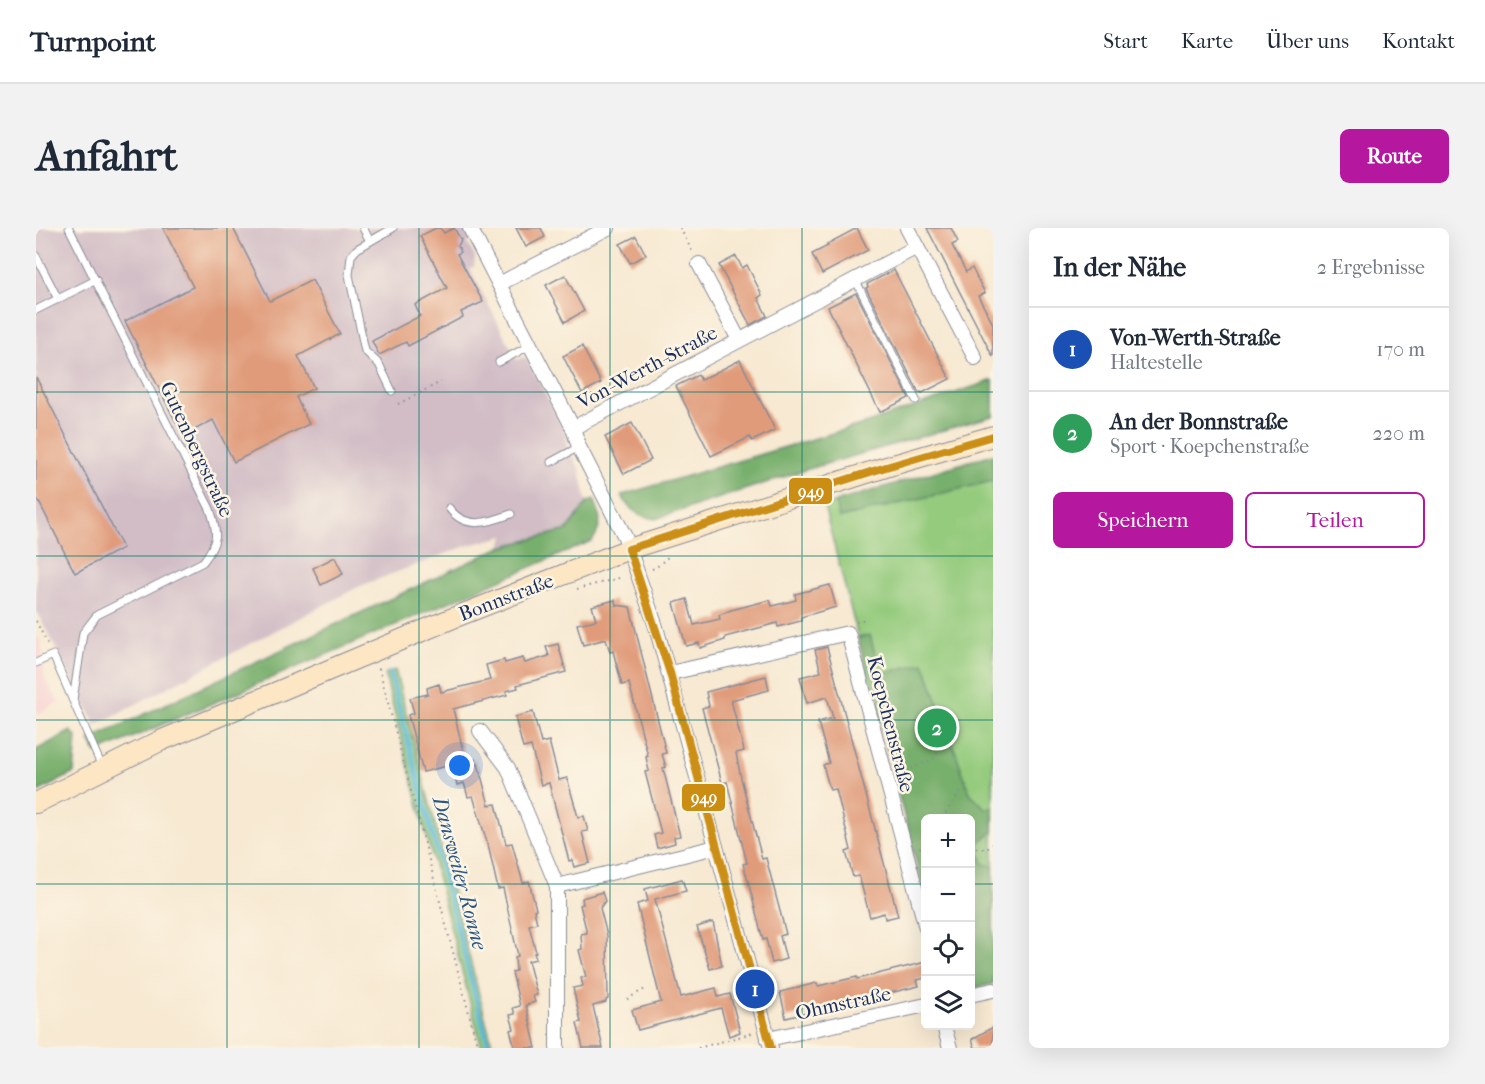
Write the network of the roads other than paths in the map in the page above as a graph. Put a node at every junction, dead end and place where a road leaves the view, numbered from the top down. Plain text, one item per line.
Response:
1 (69, 228) edge
2 (363, 228) edge
3 (393, 228) edge
4 (470, 228) edge
5 (608, 228) edge
6 (907, 228) edge
7 (370, 241) junction
8 (917, 247) junction
9 (36, 256) edge
10 (699, 264) road end
11 (855, 279) junction
12 (96, 280) junction
13 (499, 284) junction
14 (58, 299) junction
15 (36, 310) edge
16 (739, 340) junction
17 (531, 345) junction
18 (975, 358) dead end
19 (499, 362) dead end
20 (392, 392) dead end
21 (916, 400) dead end
22 (573, 429) junction
23 (993, 436) edge
24 (579, 447) junction
25 (551, 462) dead end
26 (449, 508) dead end
27 (511, 514) dead end
28 (629, 549) junction
29 (36, 663) edge
30 (670, 673) junction
31 (73, 700) junction
32 (480, 731) dead end
33 (103, 768) junction
34 (36, 803) edge
35 (716, 848) junction
36 (557, 886) junction
37 (924, 922) edge
38 (993, 990) edge
39 (975, 994) edge
40 (921, 1006) edge
41 (945, 1030) edge
42 (768, 1039) edge
43 (557, 1048) edge
44 (950, 1048) edge

1 - 12 lane, Gutenbergstraße
2 - 7 lane
3 - 7 lane
4 - 13 street, Von-Werth-Straße
5 - 13 street
6 - 8 street
7 - 20 lane
8 - 11 street, Von-Werth-Straße
8 - 18 street
9 - 14 lane
10 - 16 street, Von-Werth-Straße
11 - 16 street, Von-Werth-Straße
11 - 21 lane
12 - 14 lane
12 - 31 lane, Gutenbergstraße
13 - 17 street, Von-Werth-Straße
14 - 15 lane
16 - 22 street, Von-Werth-Straße
17 - 19 lane
17 - 22 street, Von-Werth-Straße
22 - 24 street, Von-Werth-Straße
23 - 28 main road, Bonnstraße
24 - 25 lane
24 - 28 street, Von-Werth-Straße
26 - 27 lane
28 - 30 street, Von-Werth-Straße
28 - 33 main road, Bonnstraße
29 - 31 lane
30 - 35 street, Von-Werth-Straße
30 - 37 street, Koepchenstraße
31 - 33 lane
32 - 36 street
33 - 34 main road, Bonnstraße
35 - 36 street
35 - 42 street, Von-Werth-Straße
36 - 43 street
38 - 39 street
40 - 42 street, Ohmstraße
41 - 44 street

